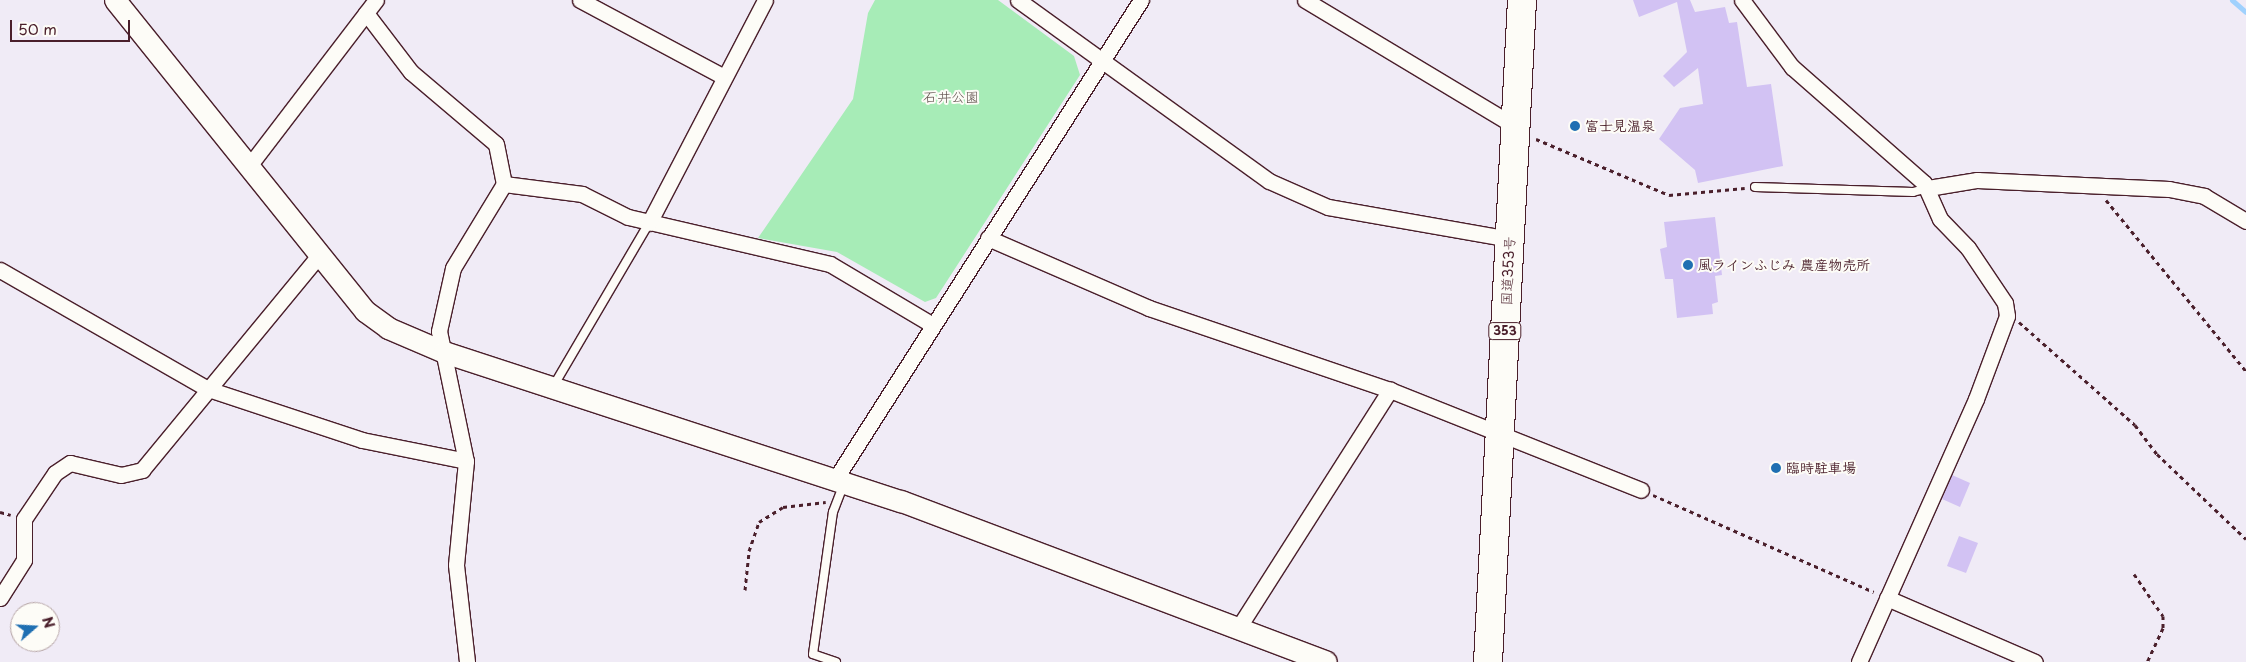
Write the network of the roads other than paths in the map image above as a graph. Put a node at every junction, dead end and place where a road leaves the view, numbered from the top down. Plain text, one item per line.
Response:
1 (115, 0) edge
2 (376, 0) edge
3 (580, 0) edge
4 (765, 0) edge
5 (1018, 0) edge
6 (1141, 0) edge
7 (1304, 0) edge
8 (1522, 0) edge
9 (1742, 0) edge
10 (366, 13) junction
11 (1101, 60) junction
12 (724, 77) junction
13 (1515, 132) junction
14 (249, 166) junction
15 (504, 184) junction
16 (1755, 187) road end
17 (1928, 188) junction
18 (2246, 221) edge
19 (649, 223) junction
20 (988, 238) junction
21 (1510, 239) junction
22 (319, 256) junction
23 (0, 270) edge
24 (931, 324) junction
25 (444, 352) junction
26 (553, 387) junction
27 (208, 389) junction
28 (1390, 390) junction
29 (1500, 433) junction
30 (466, 461) junction
31 (841, 480) junction
32 (1641, 490) road end
33 (0, 598) edge
34 (1888, 598) junction
35 (1237, 630) junction
36 (2014, 658) edge
37 (467, 662) edge
38 (836, 662) edge
39 (1326, 662) edge
40 (1488, 662) edge
41 (1860, 662) edge
42 (2035, 662) edge

1 - 14 street
2 - 10 street
3 - 12 street
4 - 12 street
5 - 11 street
6 - 11 street
7 - 13 street
8 - 13 highway, 国道353号 / 353
9 - 17 street
10 - 14 street
10 - 15 street
11 - 20 street
11 - 21 street
12 - 19 street
13 - 21 highway, 国道353号 / 353
14 - 22 street
15 - 19 street
15 - 25 street
16 - 17 lane
17 - 18 street
17 - 34 street
19 - 24 street
19 - 26 lane
20 - 24 street
20 - 28 street
21 - 29 highway, 国道353号 / 353
22 - 25 street
22 - 27 street
23 - 27 street
24 - 31 street
25 - 26 street
25 - 30 street
26 - 31 street
27 - 30 street
27 - 33 street
28 - 29 street
28 - 35 street
29 - 32 street
29 - 40 highway, 国道353号 / 353
30 - 37 street
31 - 35 street
31 - 38 lane
34 - 36 street
34 - 41 street
35 - 39 street
36 - 42 street

